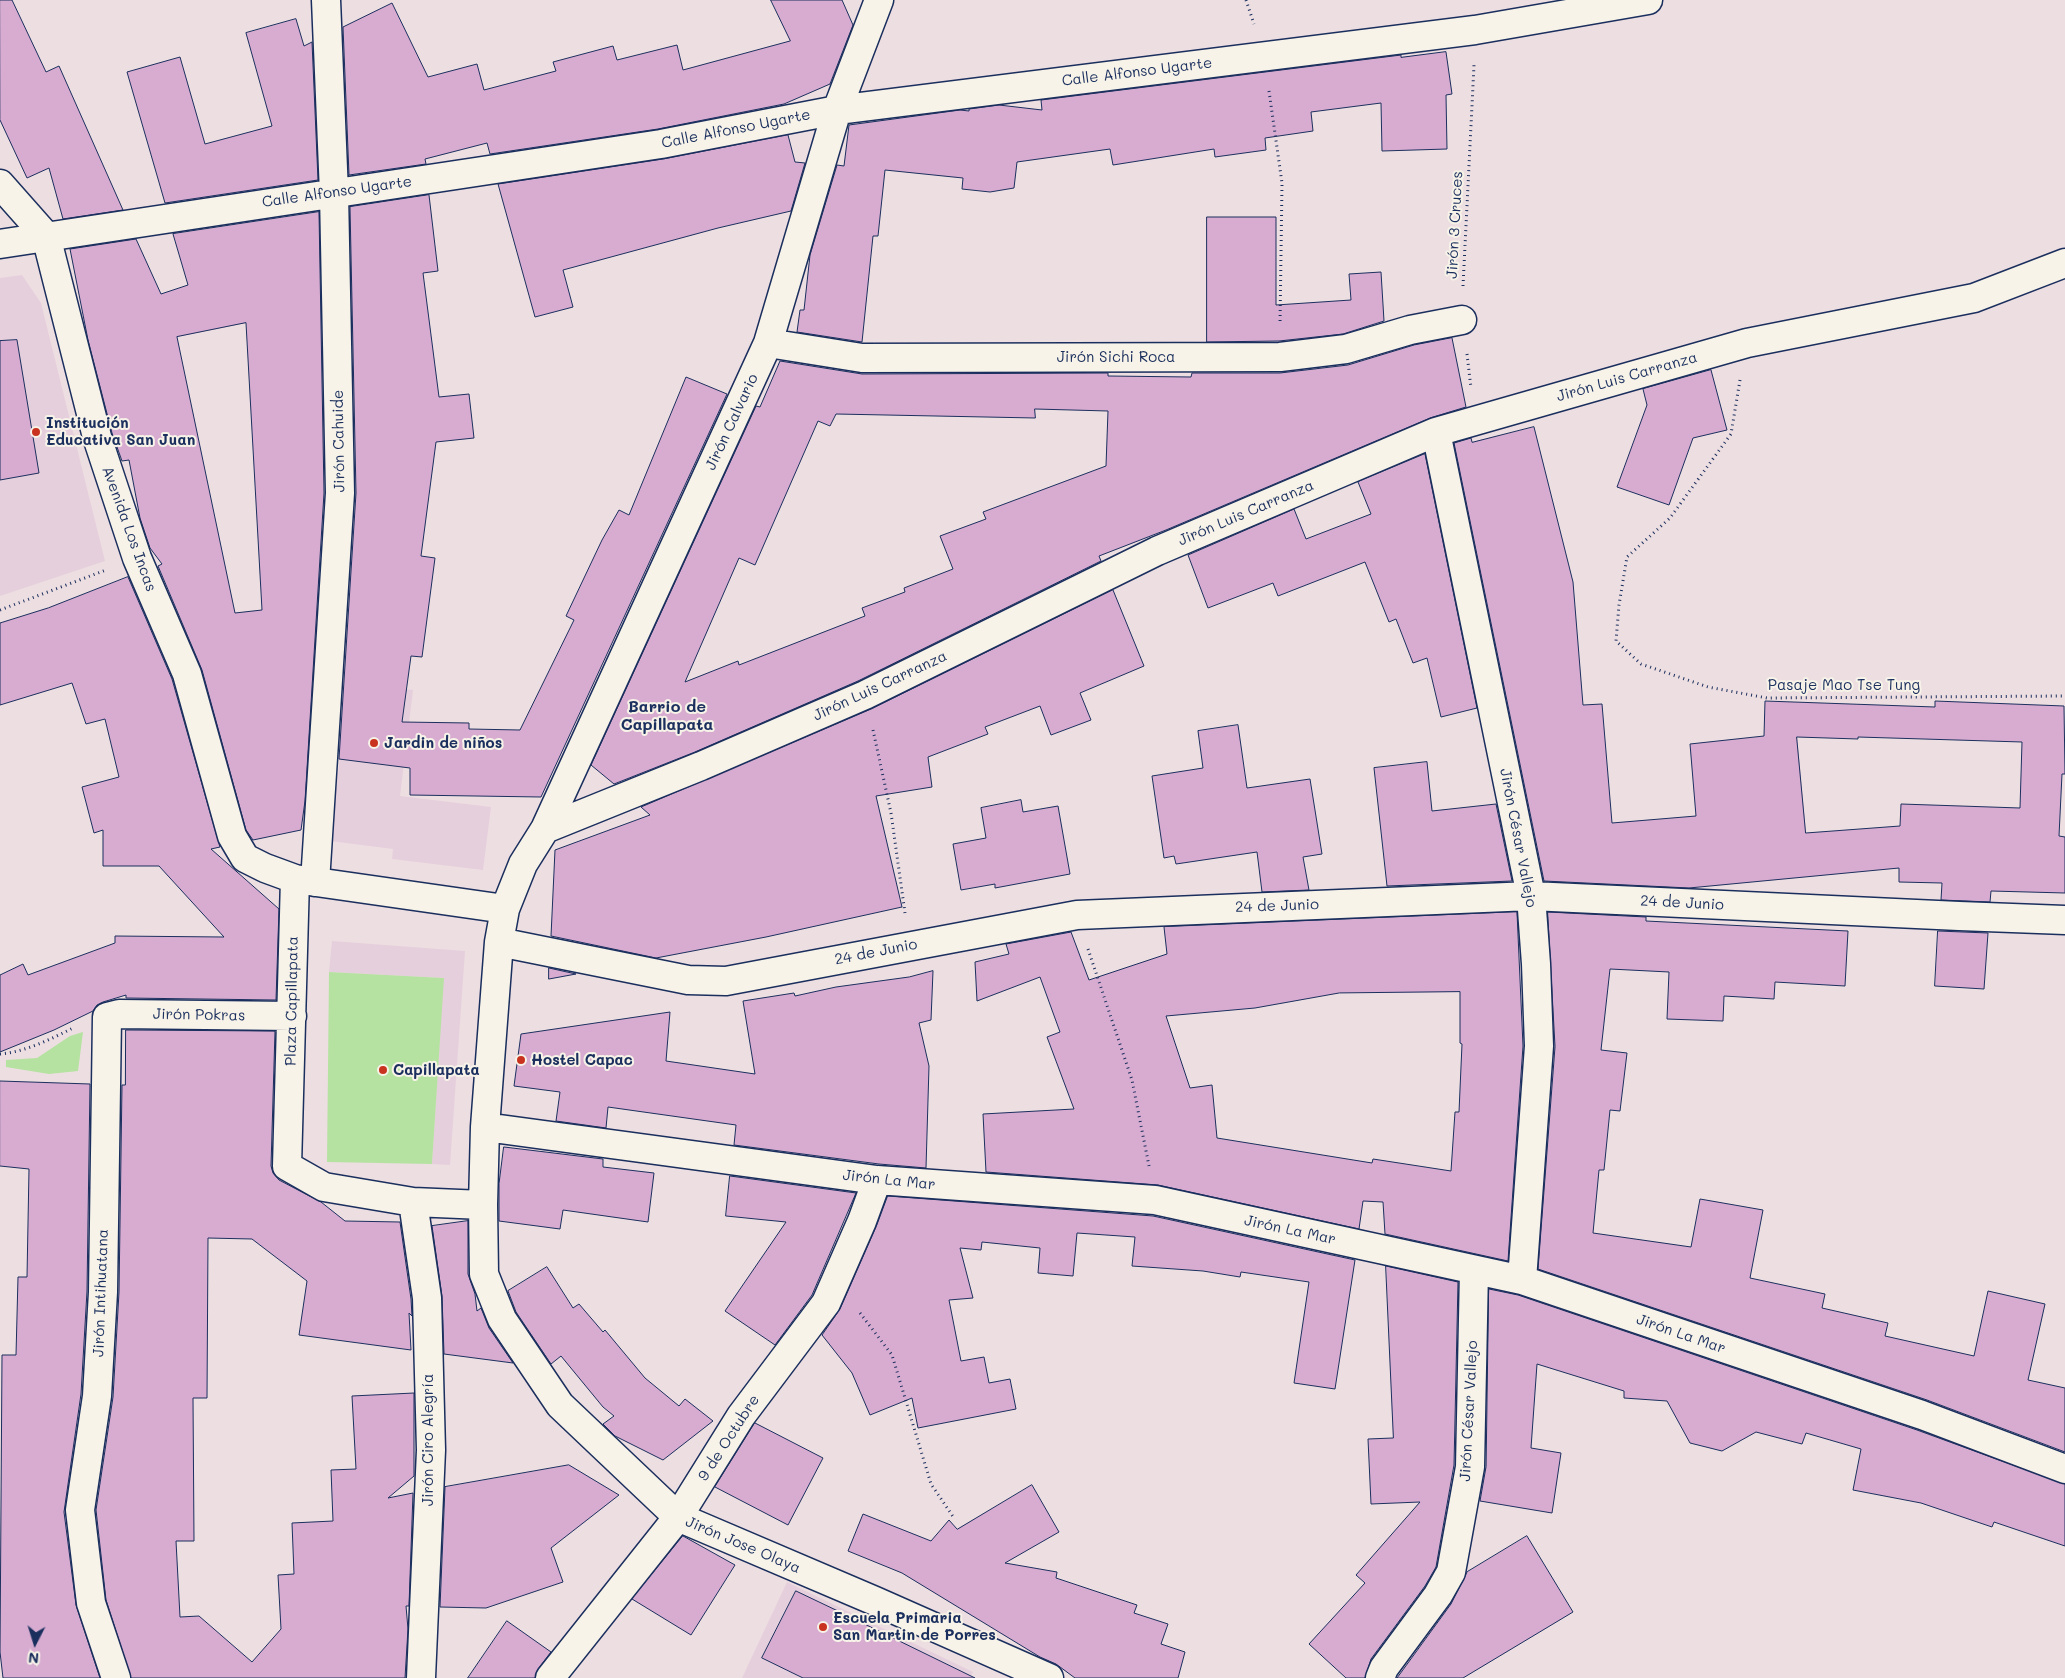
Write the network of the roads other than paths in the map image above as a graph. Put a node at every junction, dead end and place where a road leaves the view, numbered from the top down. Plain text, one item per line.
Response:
1 (326, 0) edge
2 (879, 0) edge
3 (1648, 0) edge
4 (837, 110) junction
5 (0, 184) edge
6 (334, 193) junction
7 (46, 236) junction
8 (0, 244) edge
9 (2065, 262) edge
10 (1462, 320) road end
11 (768, 343) junction
12 (1436, 432) junction
13 (545, 828) junction
14 (305, 881) junction
15 (1531, 896) junction
16 (505, 908) junction
17 (2065, 920) edge
18 (499, 942) junction
19 (292, 1016) junction
20 (107, 1017) joint
21 (485, 1126) junction
22 (876, 1180) junction
23 (413, 1202) junction
24 (483, 1205) junction
25 (1474, 1270) junction
26 (1522, 1280) junction
27 (2065, 1469) edge
28 (678, 1517) junction
29 (116, 1678) edge
30 (421, 1678) edge
31 (550, 1678) edge
32 (1049, 1678) edge
33 (1380, 1678) edge

1 - 6 street, Jirón Cahuide
2 - 4 street, Jirón Calvario
3 - 4 street, Calle Alfonso Ugarte
4 - 6 street, Calle Alfonso Ugarte
4 - 11 street, Jirón Calvario
5 - 7 street, Avenida Los Incas
6 - 7 street, Calle Alfonso Ugarte
6 - 14 street, Jirón Cahuide
7 - 8 street, Calle Alfonso Ugarte
7 - 14 street, Avenida Los Incas
9 - 12 street, Jirón Luis Carranza
10 - 11 street, Jirón Sichi Roca
11 - 13 street, Jirón Calvario
12 - 13 street, Jirón Luis Carranza
12 - 15 street, Jirón César Vallejo
13 - 16 street
14 - 16 street
14 - 19 street, Plaza Capillapata
15 - 17 street, 24 de Junio
15 - 18 street, 24 de Junio
15 - 26 street, Jirón César Vallejo
16 - 18 street
18 - 21 street
19 - 20 street, Jirón Pokras
19 - 23 street, Plaza Capillapata
20 - 29 street, Jirón Intihuatana
21 - 22 street, Jirón La Mar
21 - 24 street
22 - 25 street, Jirón La Mar
22 - 28 street, 9 de Octubre
23 - 24 street, Plaza Capillapata
23 - 30 street, Jirón Ciro Alegría
24 - 28 street, Jirón Jose Olaya
25 - 26 street, Jirón La Mar
25 - 33 street, Jirón César Vallejo
26 - 27 street, Jirón La Mar
28 - 31 street, 9 de Octubre
28 - 32 street, Jirón Jose Olaya

